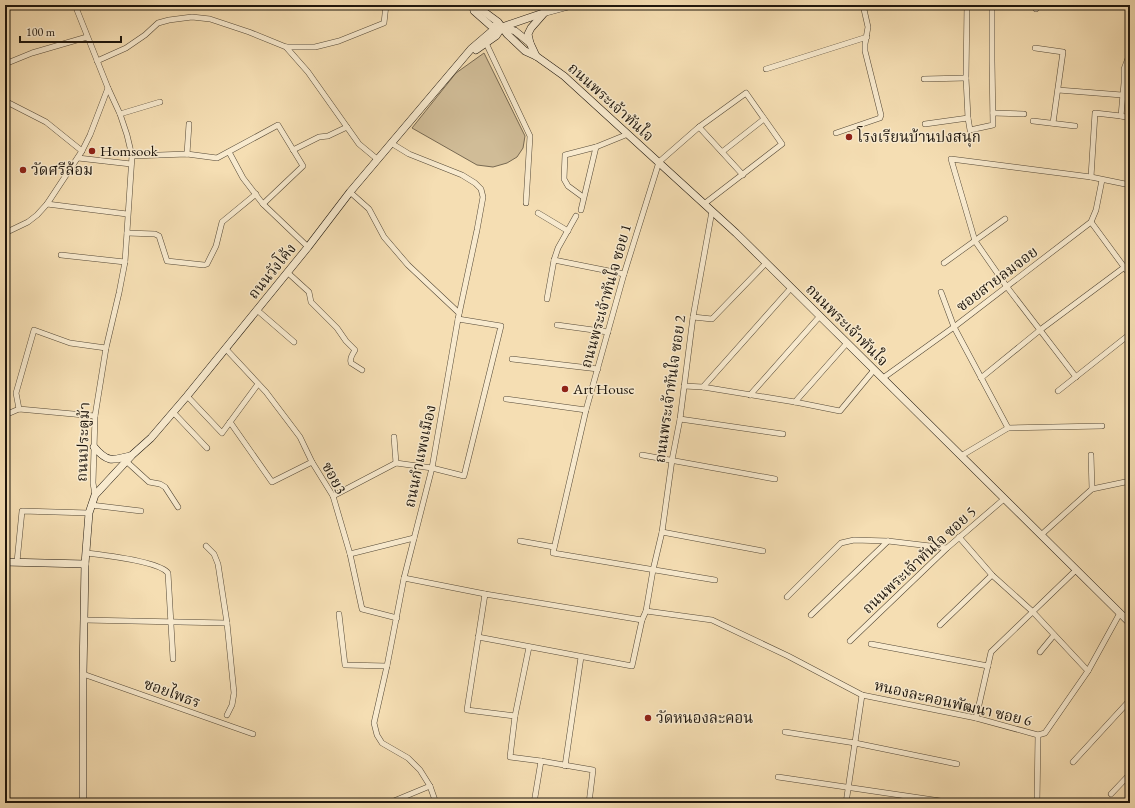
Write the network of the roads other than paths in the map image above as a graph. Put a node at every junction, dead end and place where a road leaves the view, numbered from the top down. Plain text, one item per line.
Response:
1 (75, 5) edge
2 (386, 5) edge
3 (472, 5) edge
4 (572, 5) edge
5 (864, 5) edge
6 (967, 6) edge
7 (546, 12) junction
8 (502, 27) junction
9 (87, 37) junction
10 (867, 38) junction
11 (486, 43) junction
12 (530, 44) junction
13 (286, 47) junction
14 (1035, 48) dead end
15 (1130, 53) edge
16 (536, 56) junction
17 (462, 58) junction
18 (97, 61) junction
19 (5, 64) edge
20 (766, 69) dead end
21 (924, 78) dead end
22 (966, 78) junction
23 (1124, 83) junction
24 (1130, 85) edge
25 (108, 88) junction
26 (1058, 90) junction
27 (1122, 95) junction
28 (5, 101) edge
29 (160, 102) dead end
30 (994, 112) junction
31 (120, 114) junction
32 (1024, 114) dead end
33 (1121, 116) junction
34 (764, 118) junction
35 (968, 118) junction
36 (1130, 118) edge
37 (1032, 121) dead end
38 (1053, 123) junction
39 (189, 124) dead end
40 (925, 124) dead end
41 (1075, 126) dead end
42 (347, 127) junction
43 (699, 127) junction
44 (836, 133) dead end
45 (628, 134) junction
46 (390, 143) junction
47 (596, 147) junction
48 (293, 150) junction
49 (82, 151) junction
50 (229, 152) junction
51 (722, 152) junction
52 (187, 154) junction
53 (132, 156) junction
54 (78, 158) junction
55 (377, 159) junction
56 (659, 162) junction
57 (131, 164) junction
58 (743, 175) junction
59 (1091, 177) junction
60 (1102, 180) junction
61 (1130, 185) edge
62 (350, 192) junction
63 (256, 194) junction
64 (583, 197) junction
65 (526, 203) dead end
66 (47, 204) junction
67 (263, 204) junction
68 (704, 204) junction
69 (581, 210) dead end
70 (712, 212) junction
71 (538, 213) dead end
72 (127, 214) junction
73 (576, 216) dead end
74 (1005, 219) dead end
75 (1091, 222) junction
76 (568, 231) junction
77 (5, 233) edge
78 (127, 233) junction
79 (975, 242) junction
80 (308, 247) junction
81 (61, 255) dead end
82 (554, 260) junction
83 (125, 262) junction
84 (766, 263) junction
85 (944, 263) dead end
86 (1130, 263) edge
87 (1124, 267) junction
88 (287, 272) junction
89 (624, 274) junction
90 (1130, 275) edge
91 (1007, 287) junction
92 (791, 288) junction
93 (941, 292) dead end
94 (547, 299) dead end
95 (257, 310) junction
96 (459, 316) junction
97 (820, 316) junction
98 (693, 317) junction
99 (557, 325) dead end
100 (954, 327) junction
101 (1040, 330) junction
102 (608, 332) junction
103 (1130, 334) edge
104 (294, 342) dead end
105 (847, 343) junction
106 (106, 348) junction
107 (226, 348) junction
108 (512, 359) dead end
109 (598, 369) junction
110 (362, 370) dead end
111 (874, 370) junction
112 (1076, 377) junction
113 (882, 378) junction
114 (981, 378) junction
115 (258, 384) junction
116 (684, 386) junction
117 (703, 387) junction
118 (1058, 391) dead end
119 (750, 395) junction
120 (187, 396) junction
121 (506, 399) dead end
122 (795, 402) junction
123 (19, 409) junction
124 (586, 410) junction
125 (173, 412) junction
126 (5, 415) edge
127 (95, 416) junction
128 (680, 419) junction
129 (230, 422) junction
130 (1102, 426) dead end
131 (1008, 428) junction
132 (783, 434) dead end
133 (394, 438) dead end
134 (94, 446) junction
135 (206, 448) dead end
136 (132, 455) junction
137 (642, 455) dead end
138 (1091, 455) dead end
139 (961, 456) junction
140 (672, 460) junction
141 (126, 461) junction
142 (312, 462) junction
143 (396, 463) junction
144 (432, 468) junction
145 (774, 479) dead end
146 (1130, 481) edge
147 (1092, 489) junction
148 (95, 495) junction
149 (333, 496) junction
150 (1004, 499) junction
151 (91, 505) junction
152 (178, 507) dead end
153 (141, 511) dead end
154 (89, 513) junction
155 (662, 532) junction
156 (1041, 535) junction
157 (959, 537) junction
158 (414, 538) junction
159 (520, 541) dead end
160 (888, 541) junction
161 (206, 546) dead end
162 (554, 547) junction
163 (947, 548) junction
164 (763, 551) dead end
165 (86, 553) junction
166 (350, 554) junction
167 (5, 562) edge
168 (17, 562) junction
169 (85, 564) junction
170 (652, 570) junction
171 (1076, 570) junction
172 (992, 575) junction
173 (404, 578) junction
174 (715, 580) dead end
175 (484, 594) junction
176 (787, 597) dead end
177 (646, 611) junction
178 (1033, 612) junction
179 (1120, 613) junction
180 (339, 614) dead end
181 (811, 615) dead end
182 (397, 618) junction
183 (84, 620) junction
184 (642, 620) junction
185 (171, 622) junction
186 (227, 623) junction
187 (1130, 623) edge
188 (940, 625) dead end
189 (1054, 635) junction
190 (478, 638) junction
191 (850, 640) dead end
192 (871, 644) dead end
193 (529, 647) junction
194 (1040, 652) dead end
195 (581, 657) junction
196 (173, 659) dead end
197 (387, 666) junction
198 (988, 666) junction
199 (1088, 671) junction
200 (83, 674) junction
201 (862, 695) junction
202 (1130, 700) edge
203 (227, 715) dead end
204 (515, 716) junction
205 (976, 718) junction
206 (785, 732) dead end
207 (253, 734) dead end
208 (1038, 735) junction
209 (854, 743) junction
210 (541, 761) junction
211 (1073, 762) dead end
212 (957, 764) dead end
213 (565, 766) junction
214 (1130, 774) edge
215 (778, 777) dead end
216 (430, 786) junction
217 (849, 788) junction
218 (1111, 794) dead end
219 (83, 803) edge
220 (390, 803) edge
221 (436, 803) edge
222 (534, 803) edge
223 (588, 803) edge
224 (846, 803) edge
225 (954, 803) edge
226 (1037, 803) edge

1 - 9 street, ถนนประตูม้า
2 - 13 street
3 - 8 main road
4 - 7 main road
5 - 10 street
6 - 22 street
6 - 30 street
7 - 8 main road
7 - 12 main road
8 - 11 main road, ถนนวังโค้ง
8 - 12 main road, ถนนพระเจ้าทันใจ
8 - 16 main road, ถนนพระเจ้าทันใจ
8 - 17 main road, ถนนวังโค้ง
9 - 18 street, ถนนประตูม้า
9 - 19 street
10 - 20 street
10 - 44 street
11 - 17 main road, ถนนวังโค้ง
11 - 65 street
12 - 16 main road, ถนนพระเจ้าทันใจ
13 - 18 street
13 - 42 street
14 - 26 street
15 - 23 street
16 - 45 main road, ถนนพระเจ้าทันใจ
17 - 46 main road, ถนนวังโค้ง
18 - 25 street, ถนนประตูม้า
21 - 22 street
22 - 35 street
23 - 24 street
23 - 27 street
25 - 31 street, ถนนประตูม้า
25 - 49 street
26 - 27 street
26 - 38 street
27 - 33 street
28 - 49 street
29 - 31 street
30 - 32 street
30 - 35 street
31 - 53 street, ถนนประตูม้า
33 - 36 street
33 - 59 street
34 - 43 street
34 - 51 street
34 - 58 street
35 - 40 street
37 - 38 street
38 - 41 street
39 - 52 street
42 - 48 street
42 - 55 street
43 - 51 street
43 - 56 street
45 - 47 street
45 - 56 main road, ถนนพระเจ้าทันใจ
46 - 55 main road, ถนนวังโค้ง
46 - 96 street, ถนนกำแพงเมือง
47 - 64 street
47 - 64 street
48 - 50 street
48 - 67 street
49 - 54 street
50 - 52 street
50 - 63 street
51 - 58 street
52 - 53 street
53 - 57 street, ถนนประตูม้า
54 - 57 street
54 - 66 street
55 - 62 main road, ถนนวังโค้ง
56 - 68 main road, ถนนพระเจ้าทันใจ
56 - 89 street, ถนนพระเจ้าทันใจ ซอย 1
57 - 72 street, ถนนประตูม้า
58 - 68 street
59 - 60 street
59 - 79 street
60 - 61 street
60 - 75 street
62 - 80 main road, ถนนวังโค้ง
62 - 96 street
63 - 67 street
63 - 78 street
64 - 69 street
66 - 72 street
66 - 77 street
67 - 80 street
68 - 70 main road, ถนนพระเจ้าทันใจ
70 - 84 main road, ถนนพระเจ้าทันใจ
70 - 98 street, ถนนพระเจ้าทันใจ ซอย 2
71 - 76 street
72 - 78 street, ถนนประตูม้า
73 - 76 street
74 - 79 street
75 - 87 street
75 - 91 street, ซอยสายลมจอย
76 - 82 street
78 - 83 street, ถนนประตูม้า
79 - 85 street
79 - 91 street
80 - 88 main road, ถนนวังโค้ง
81 - 83 street
82 - 89 street
82 - 94 street
83 - 106 street, ถนนประตูม้า
84 - 92 main road, ถนนพระเจ้าทันใจ
84 - 98 street
86 - 87 street
87 - 90 street
87 - 101 street
88 - 95 main road, ถนนวังโค้ง
88 - 110 street
89 - 102 street, ถนนพระเจ้าทันใจ ซอย 1
91 - 100 street, ซอยสายลมจอย
91 - 101 street
92 - 97 main road, ถนนพระเจ้าทันใจ
92 - 117 street
93 - 100 street
95 - 104 street
95 - 107 main road, ถนนวังโค้ง
96 - 144 street, ถนนกำแพงเมือง
96 - 144 street
97 - 105 main road, ถนนพระเจ้าทันใจ
97 - 119 street
98 - 116 street, ถนนพระเจ้าทันใจ ซอย 2
99 - 102 street
100 - 113 street, ซอยสายลมจอย
100 - 114 street
101 - 112 street
101 - 114 street
102 - 109 street, ถนนพระเจ้าทันใจ ซอย 1
103 - 112 street
105 - 111 main road, ถนนพระเจ้าทันใจ
105 - 122 street
106 - 123 street
106 - 127 street, ถนนประตูม้า
107 - 115 street, ซอย3
107 - 120 main road, ถนนวังโค้ง
108 - 109 street
109 - 124 street, ถนนพระเจ้าทันใจ ซอย 1
111 - 113 main road, ถนนพระเจ้าทันใจ
111 - 122 street
112 - 118 street
113 - 139 main road, ถนนพระเจ้าทันใจ
114 - 131 street
115 - 129 street
115 - 142 street, ซอย3
116 - 117 street
116 - 128 street, ถนนพระเจ้าทันใจ ซอย 2
117 - 119 street
119 - 122 street
120 - 125 main road, ถนนวังโค้ง
120 - 129 street
121 - 124 street
123 - 126 street
123 - 127 street
124 - 162 street, ถนนพระเจ้าทันใจ ซอย 1
125 - 135 street
125 - 136 main road, ถนนวังโค้ง
127 - 134 street, ถนนประตูม้า
128 - 132 street
128 - 140 street, ถนนพระเจ้าทันใจ ซอย 2
129 - 142 street
130 - 131 street
131 - 139 street
133 - 143 street
134 - 136 main road
134 - 148 street, ถนนประตูม้า
136 - 141 main road, ถนนวังโค้ง
137 - 140 street
138 - 147 street
139 - 150 main road, ถนนพระเจ้าทันใจ
140 - 145 street
140 - 155 street, ถนนพระเจ้าทันใจ ซอย 2
141 - 148 main road, ถนนวังโค้ง
141 - 152 street
142 - 149 street, ซอย3
143 - 144 street
143 - 149 street
144 - 158 street, ถนนกำแพงเมือง
146 - 147 street
147 - 156 street
148 - 151 main road, ถนนประตูม้า
149 - 166 street, ซอย3
150 - 156 main road, ถนนพระเจ้าทันใจ
150 - 157 street, ถนนพระเจ้าทันใจ ซอย 5
151 - 153 street
151 - 154 main road, ถนนประตูม้า
154 - 165 main road, ถนนประตูม้า
154 - 168 street
155 - 164 street
155 - 170 street, ถนนพระเจ้าทันใจ ซอย 2
156 - 171 main road, ถนนพระเจ้าทันใจ
157 - 163 street, ถนนพระเจ้าทันใจ ซอย 5
157 - 172 street
158 - 166 street
158 - 173 street, ถนนกำแพงเมือง
159 - 162 street
160 - 163 street
160 - 176 street
160 - 181 street
161 - 186 street
162 - 170 street, ถนนพระเจ้าทันใจ ซอย 1
163 - 191 street, ถนนพระเจ้าทันใจ ซอย 5
165 - 169 main road, ถนนประตูม้า
165 - 185 street
166 - 182 street, ซอย3
167 - 168 main road
168 - 169 main road
169 - 183 main road, ถนนประตูม้า
170 - 174 street
170 - 177 street, ถนนพระเจ้าทันใจ ซอย 2
171 - 178 street
171 - 179 main road, ถนนพระเจ้าทันใจ
172 - 178 street
172 - 188 street
173 - 175 street
173 - 182 street, ถนนกำแพงเมือง
175 - 184 street
175 - 190 street
177 - 184 street, ถนนพระเจ้าทันใจ ซอย 2
177 - 201 street, หนองละคอนพัฒนา ซอย 6
178 - 189 street
178 - 198 street
179 - 187 main road, ถนนพระเจ้าทันใจ
179 - 199 street
180 - 197 street
182 - 197 street, ถนนกำแพงเมือง
183 - 185 street
183 - 200 main road, ถนนประตูม้า
184 - 195 street, ถนนพระเจ้าทันใจ ซอย 2
185 - 186 street
185 - 196 street
186 - 203 street
189 - 194 street
189 - 199 street
190 - 193 street, ถนนพระเจ้าทันใจ ซอย 2
190 - 204 street
192 - 198 street
193 - 195 street, ถนนพระเจ้าทันใจ ซอย 2
193 - 204 street
195 - 213 street
197 - 216 street, ถนนกำแพงเมือง
198 - 205 street
199 - 208 street
200 - 207 street, ซอยไพธร
200 - 219 main road, ถนนประตูม้า
201 - 205 street, หนองละคอนพัฒนา ซอย 6
201 - 209 street, หนองละคอนพัฒนา ซอย 6
202 - 211 street
204 - 210 street
205 - 208 street, หนองละคอนพัฒนา ซอย 6
206 - 209 street
208 - 226 street
209 - 212 street
209 - 217 street, หนองละคอนพัฒนา ซอย 6
210 - 213 street
210 - 222 street
213 - 223 street
214 - 218 street
215 - 217 street
216 - 220 street
216 - 221 street, ถนนกำแพงเมือง
217 - 224 street, หนองละคอนพัฒนา ซอย 6
217 - 225 street

